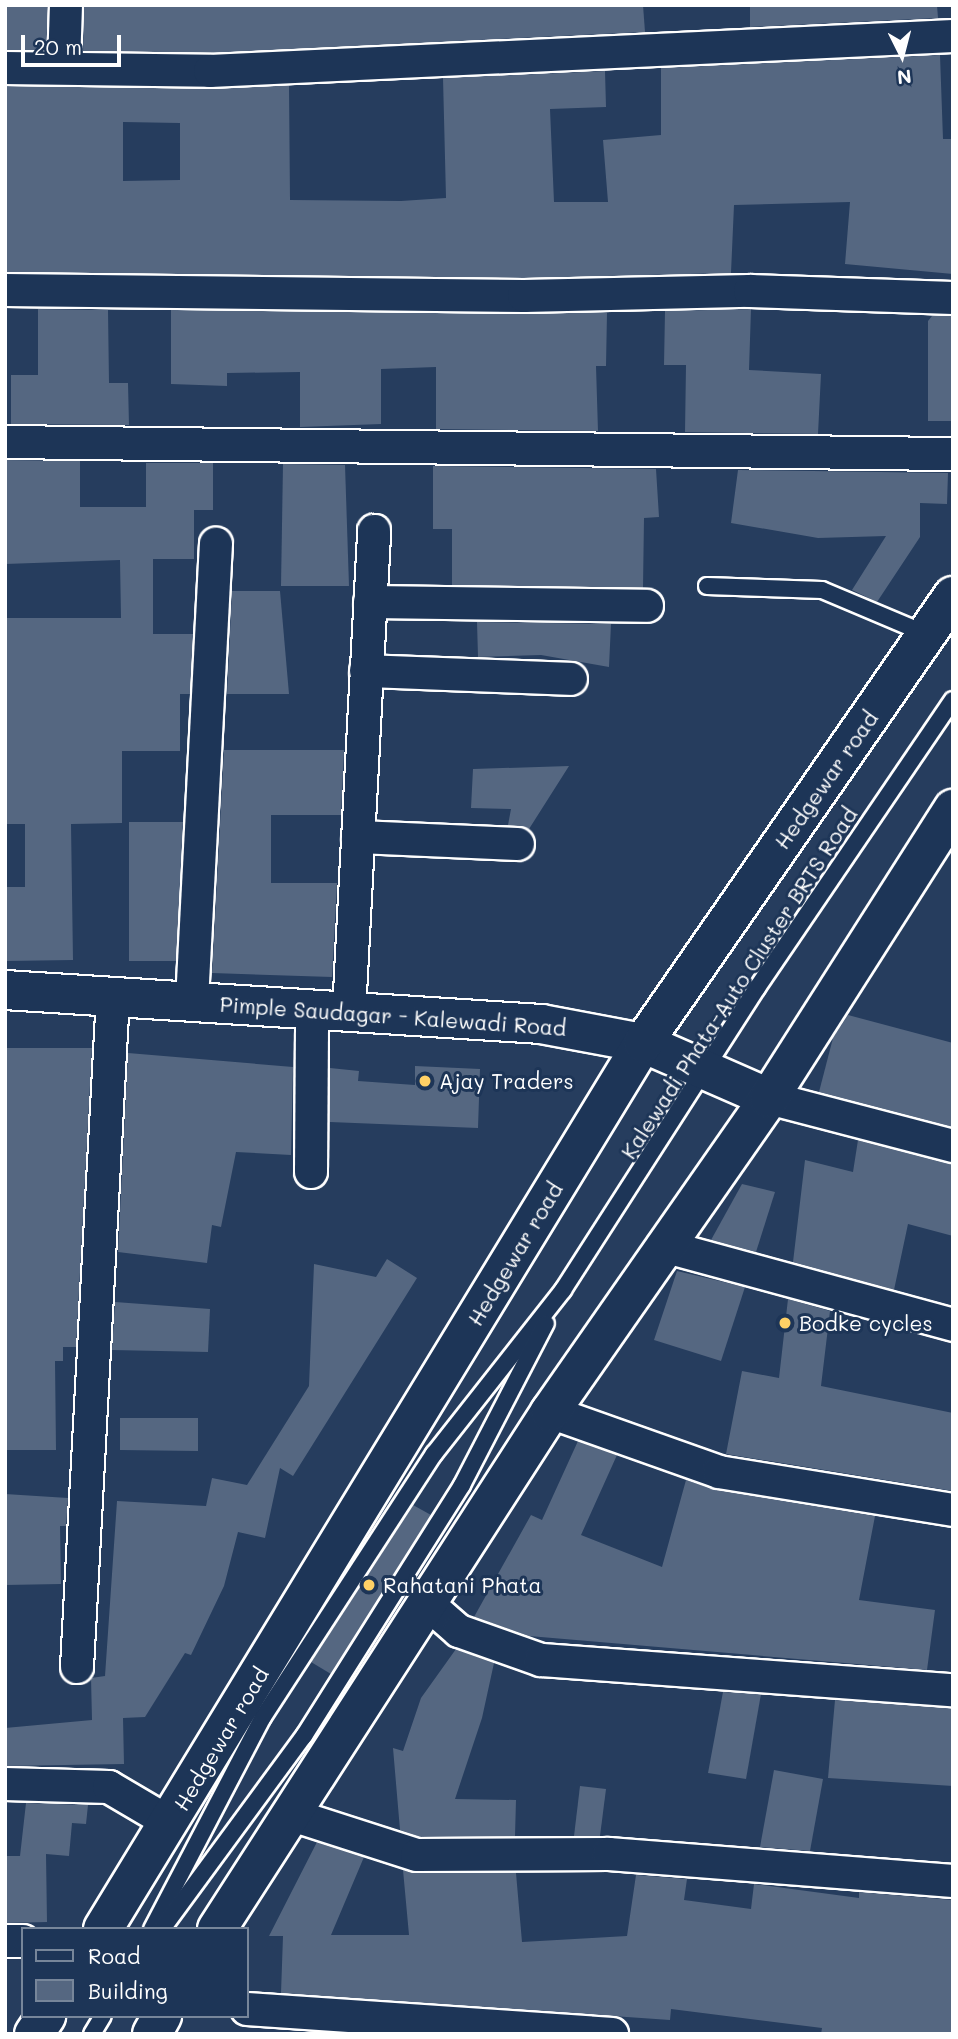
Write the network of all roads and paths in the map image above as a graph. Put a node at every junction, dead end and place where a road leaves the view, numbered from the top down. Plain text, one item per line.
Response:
1 (66, 5) edge
2 (953, 36) edge
3 (64, 65) junction
4 (5, 68) edge
5 (5, 289) edge
6 (953, 298) edge
7 (5, 442) edge
8 (953, 454) edge
9 (374, 531) dead end
10 (216, 544) dead end
11 (706, 586) dead end
12 (953, 596) edge
13 (370, 602) junction
14 (647, 606) dead end
15 (926, 635) junction
16 (366, 671) junction
17 (571, 679) dead end
18 (953, 700) edge
19 (953, 809) edge
20 (358, 837) junction
21 (518, 844) dead end
22 (5, 990) edge
23 (113, 996) junction
24 (192, 1001) junction
25 (330, 1011) junction
26 (643, 1043) junction
27 (707, 1069) junction
28 (769, 1098) junction
29 (953, 1146) edge
30 (311, 1172) dead end
31 (663, 1246) junction
32 (564, 1290) junction
33 (953, 1325) edge
34 (550, 1412) junction
35 (953, 1510) edge
36 (428, 1604) junction
37 (76, 1667) dead end
38 (953, 1690) edge
39 (5, 1784) edge
40 (289, 1814) junction
41 (170, 1823) junction
42 (953, 1881) edge
43 (104, 1927) edge
44 (153, 1927) edge
45 (163, 1927) edge
46 (218, 1927) edge
47 (248, 2009) edge
48 (45, 2018) edge
49 (102, 2018) edge
50 (162, 2018) edge
51 (34, 2034) edge
52 (92, 2034) edge
53 (152, 2034) edge
54 (612, 2034) edge

1 - 3 street
2 - 3 street
3 - 4 street
5 - 6 street
7 - 8 street
9 - 13 street
10 - 24 street
11 - 15 lane
12 - 15 main road, Hedgewar road
13 - 14 street
13 - 16 street
15 - 26 main road, Hedgewar road
16 - 17 street
16 - 20 street
18 - 27 lane, Kalewadi Phata-Auto Cluster BRTS Road
19 - 28 main road
20 - 21 street
20 - 25 street
22 - 23 main road, Pimple Saudagar - Kalewadi Road
23 - 24 main road, Pimple Saudagar - Kalewadi Road
23 - 37 street
24 - 25 main road, Pimple Saudagar - Kalewadi Road
25 - 26 main road, Pimple Saudagar - Kalewadi Road
25 - 30 street
26 - 27 main road, Pimple Saudagar - Kalewadi Road
26 - 41 main road, Hedgewar road
27 - 28 main road, Pimple Saudagar - Kalewadi Road
27 - 32 lane, Kalewadi Phata-Auto Cluster BRTS Road
28 - 29 street
28 - 31 main road
31 - 33 street
31 - 34 main road
32 - 44 lane, Kalewadi Phata-Auto Cluster BRTS Road
32 - 45 lane, Kalewadi Phata-Auto Cluster BRTS Road
34 - 35 street
34 - 36 main road
36 - 38 street
36 - 40 main road
39 - 41 street
40 - 42 street
40 - 46 main road
41 - 43 main road, Hedgewar road
47 - 54 street
48 - 51 main road
49 - 52 lane
50 - 53 main road

